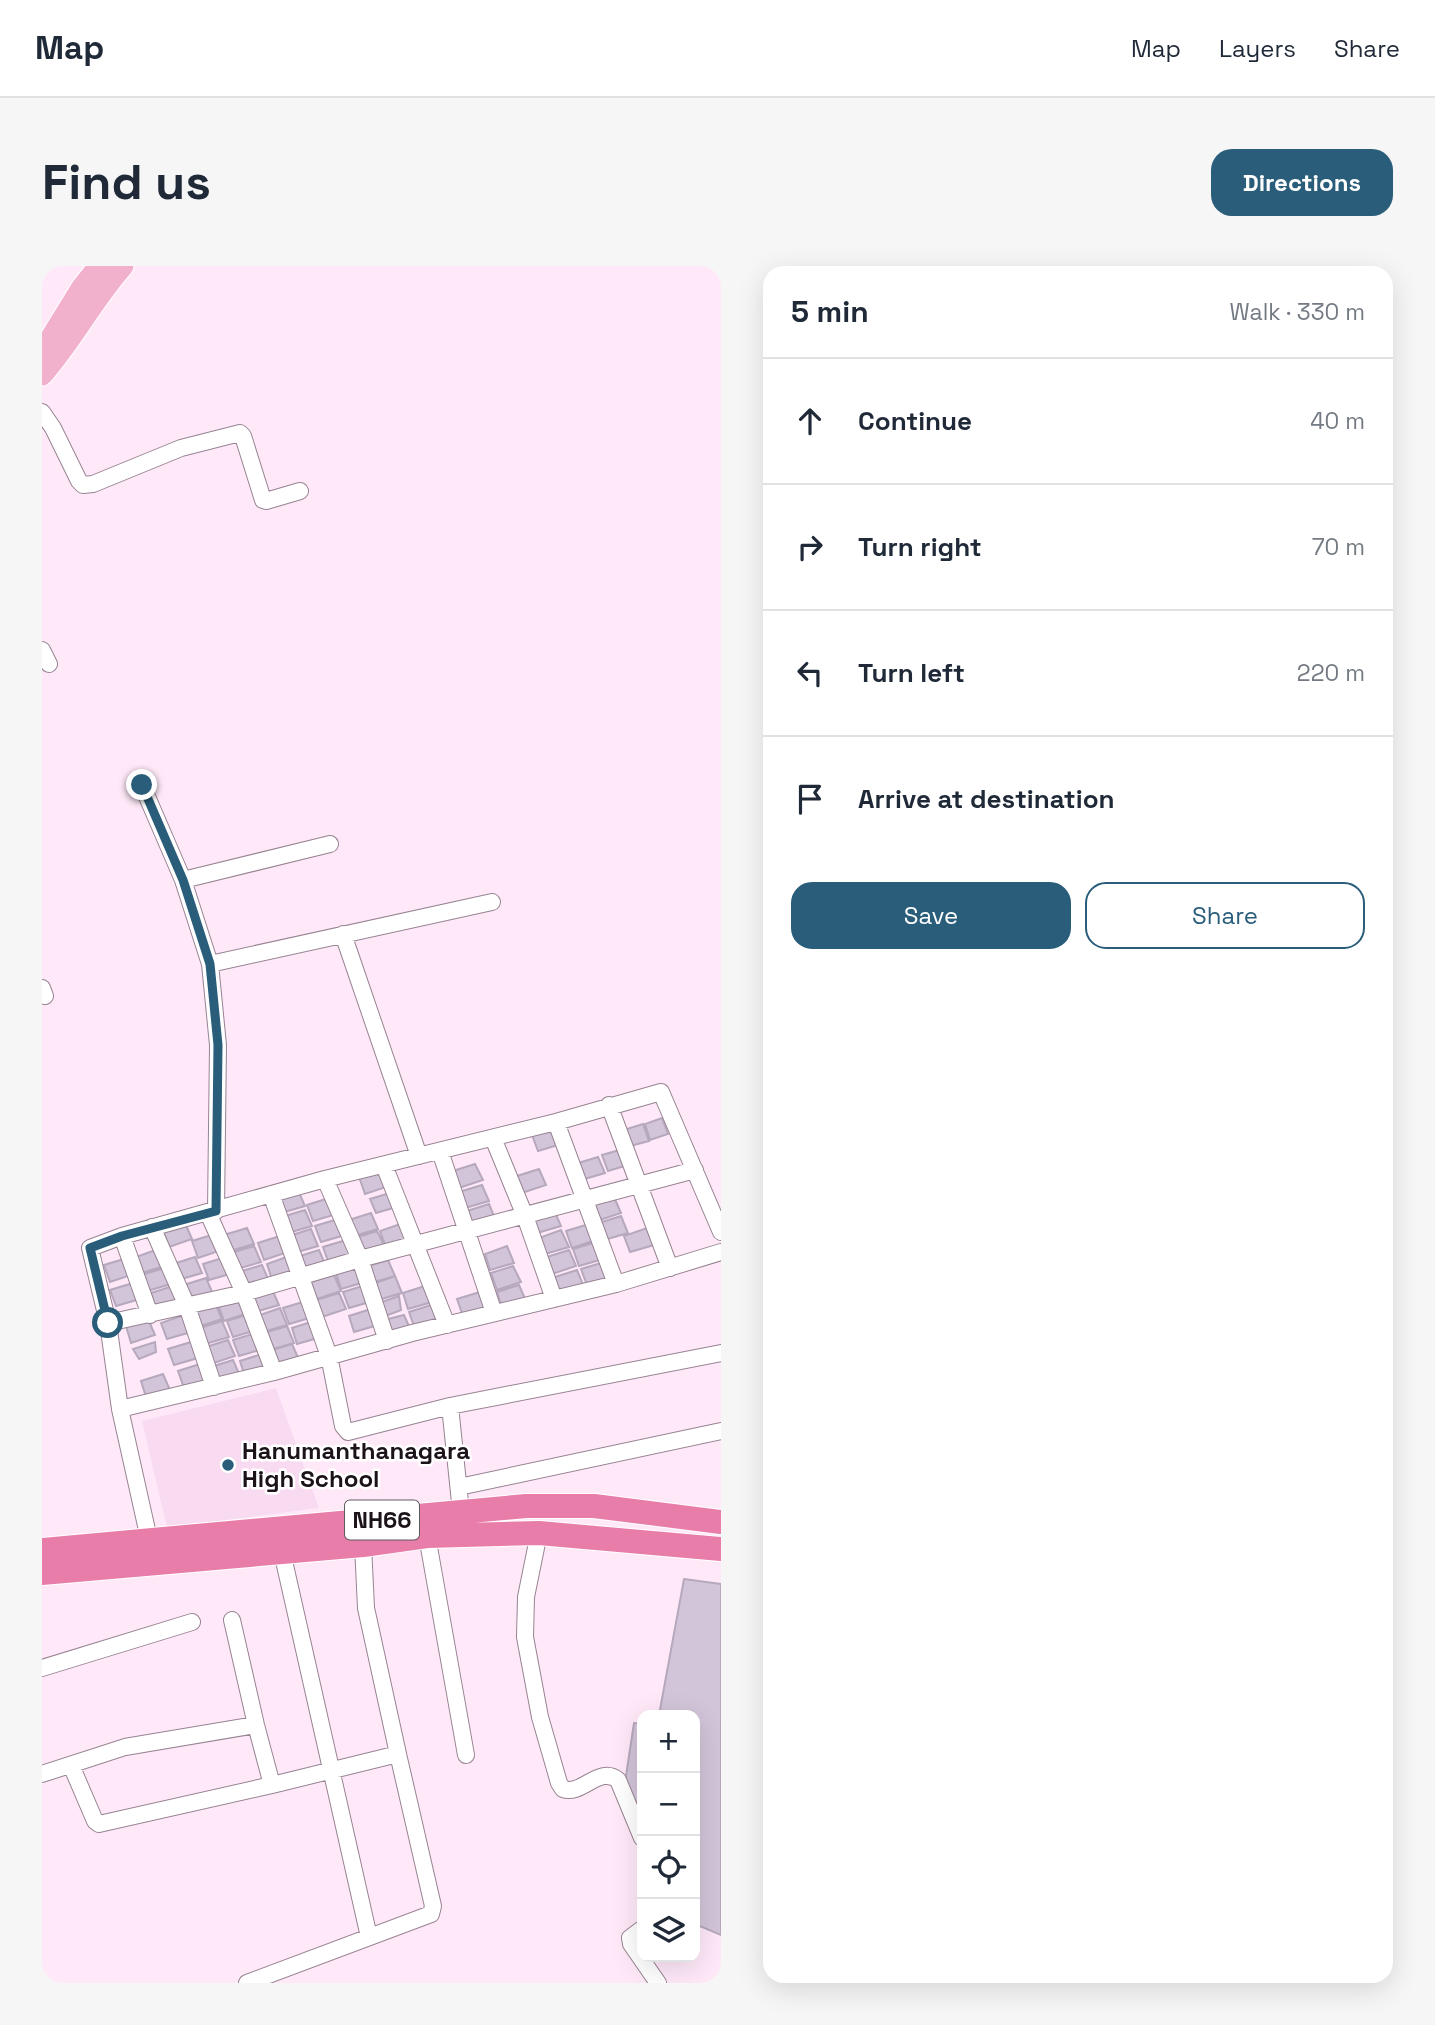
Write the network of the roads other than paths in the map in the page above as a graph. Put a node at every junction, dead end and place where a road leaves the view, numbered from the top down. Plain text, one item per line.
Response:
1 (99, 266) edge
2 (123, 266) edge
3 (42, 352) edge
4 (42, 375) edge
5 (42, 412) edge
6 (300, 491) dead end
7 (142, 785) dead end
8 (330, 844) dead end
9 (183, 880) junction
10 (492, 902) dead end
11 (343, 934) junction
12 (210, 964) junction
13 (609, 1105) junction
14 (556, 1122) junction
15 (493, 1138) junction
16 (440, 1151) junction
17 (419, 1156) junction
18 (384, 1165) junction
19 (695, 1170) junction
20 (325, 1179) junction
21 (638, 1186) junction
22 (271, 1195) junction
23 (585, 1200) junction
24 (212, 1212) junction
25 (526, 1216) junction
26 (152, 1227) junction
27 (467, 1231) junction
28 (721, 1232) edge
29 (122, 1236) junction
30 (415, 1245) junction
31 (721, 1252) edge
32 (360, 1259) junction
33 (670, 1268) junction
34 (300, 1276) junction
35 (616, 1284) junction
36 (244, 1293) junction
37 (555, 1299) junction
38 (187, 1306) junction
39 (494, 1313) junction
40 (150, 1315) junction
41 (108, 1323) junction
42 (447, 1325) junction
43 (387, 1341) junction
44 (721, 1353) edge
45 (329, 1356) junction
46 (274, 1373) junction
47 (214, 1387) junction
48 (450, 1406) junction
49 (120, 1409) junction
50 (721, 1431) edge
51 (459, 1488) junction
52 (461, 1513) junction
53 (721, 1522) edge
54 (539, 1533) junction
55 (427, 1536) junction
56 (149, 1539) junction
57 (363, 1545) junction
58 (721, 1549) edge
59 (42, 1550) edge
60 (282, 1552) junction
61 (42, 1573) edge
62 (232, 1620) dead end
63 (192, 1622) dead end
64 (42, 1668) edge
65 (256, 1725) junction
66 (398, 1754) junction
67 (466, 1755) dead end
68 (71, 1765) junction
69 (331, 1771) junction
70 (42, 1774) edge
71 (272, 1785) junction
72 (641, 1836) edge
73 (637, 1931) edge
74 (369, 1937) junction
75 (637, 1953) edge
76 (643, 1962) edge
77 (247, 1983) edge
78 (658, 1983) edge

1 - 3 main road
2 - 4 main road
5 - 6 street
7 - 9 street
8 - 9 street
9 - 12 street
10 - 11 street
11 - 12 street
11 - 17 street
12 - 24 street
13 - 14 street
13 - 19 street
13 - 21 street
14 - 15 street
14 - 23 street
15 - 16 street
15 - 25 street
16 - 17 street
16 - 27 street
17 - 18 street
18 - 20 street
18 - 30 street
19 - 21 street
19 - 28 street
20 - 22 street
20 - 32 street
21 - 23 street
21 - 33 street
22 - 24 street
22 - 34 street
23 - 25 street
23 - 35 street
24 - 26 street
24 - 36 street
25 - 27 street
25 - 37 street
26 - 29 street
26 - 38 street
27 - 30 street
27 - 39 street
29 - 40 street
29 - 41 street
30 - 32 street
30 - 42 street
31 - 33 street
32 - 34 street
32 - 43 street
33 - 35 street
34 - 36 street
34 - 45 street
35 - 37 street
36 - 38 street
36 - 46 street
37 - 39 street
38 - 40 street
38 - 47 street
39 - 42 street
40 - 41 street
41 - 49 street
42 - 43 street
43 - 45 street
44 - 48 street
45 - 46 street
45 - 48 street
46 - 47 street
47 - 49 street
48 - 51 street
49 - 56 street
50 - 51 street
51 - 52 street
52 - 53 highway, NH66
52 - 56 highway, NH66
54 - 55 highway, NH66
54 - 58 highway, NH66
54 - 72 street
55 - 57 highway, NH66
55 - 67 street
56 - 59 highway, NH66
57 - 60 highway, NH66
57 - 66 street
60 - 61 highway, NH66
60 - 69 street
62 - 65 street
63 - 64 street
65 - 68 street
65 - 71 street
66 - 69 street
66 - 74 street
68 - 70 street
68 - 71 street
69 - 71 street
69 - 74 street
73 - 75 street
74 - 77 street
76 - 78 street

